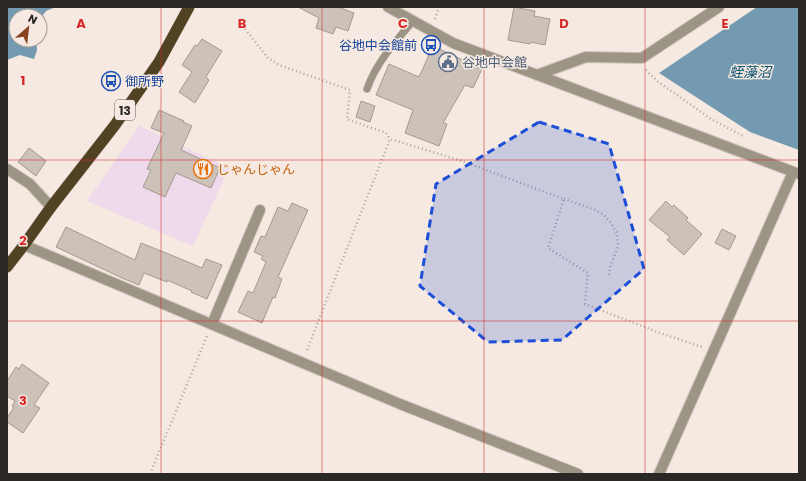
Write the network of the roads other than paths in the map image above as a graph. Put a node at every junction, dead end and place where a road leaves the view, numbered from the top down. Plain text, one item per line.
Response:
1 (189, 7) edge
2 (388, 7) edge
3 (719, 7) edge
4 (413, 21) junction
5 (537, 75) junction
6 (367, 89) dead end
7 (7, 169) edge
8 (796, 173) edge
9 (51, 207) junction
10 (260, 210) dead end
11 (24, 245) junction
12 (7, 267) edge
13 (212, 324) junction
14 (578, 474) edge
15 (659, 474) edge

1 - 9 highway, 13
2 - 4 street
3 - 5 street
4 - 5 street
4 - 6 lane
5 - 8 street
7 - 9 street
8 - 15 street
9 - 11 highway, 13
10 - 13 street
11 - 12 highway, 13
11 - 13 street
13 - 14 street

